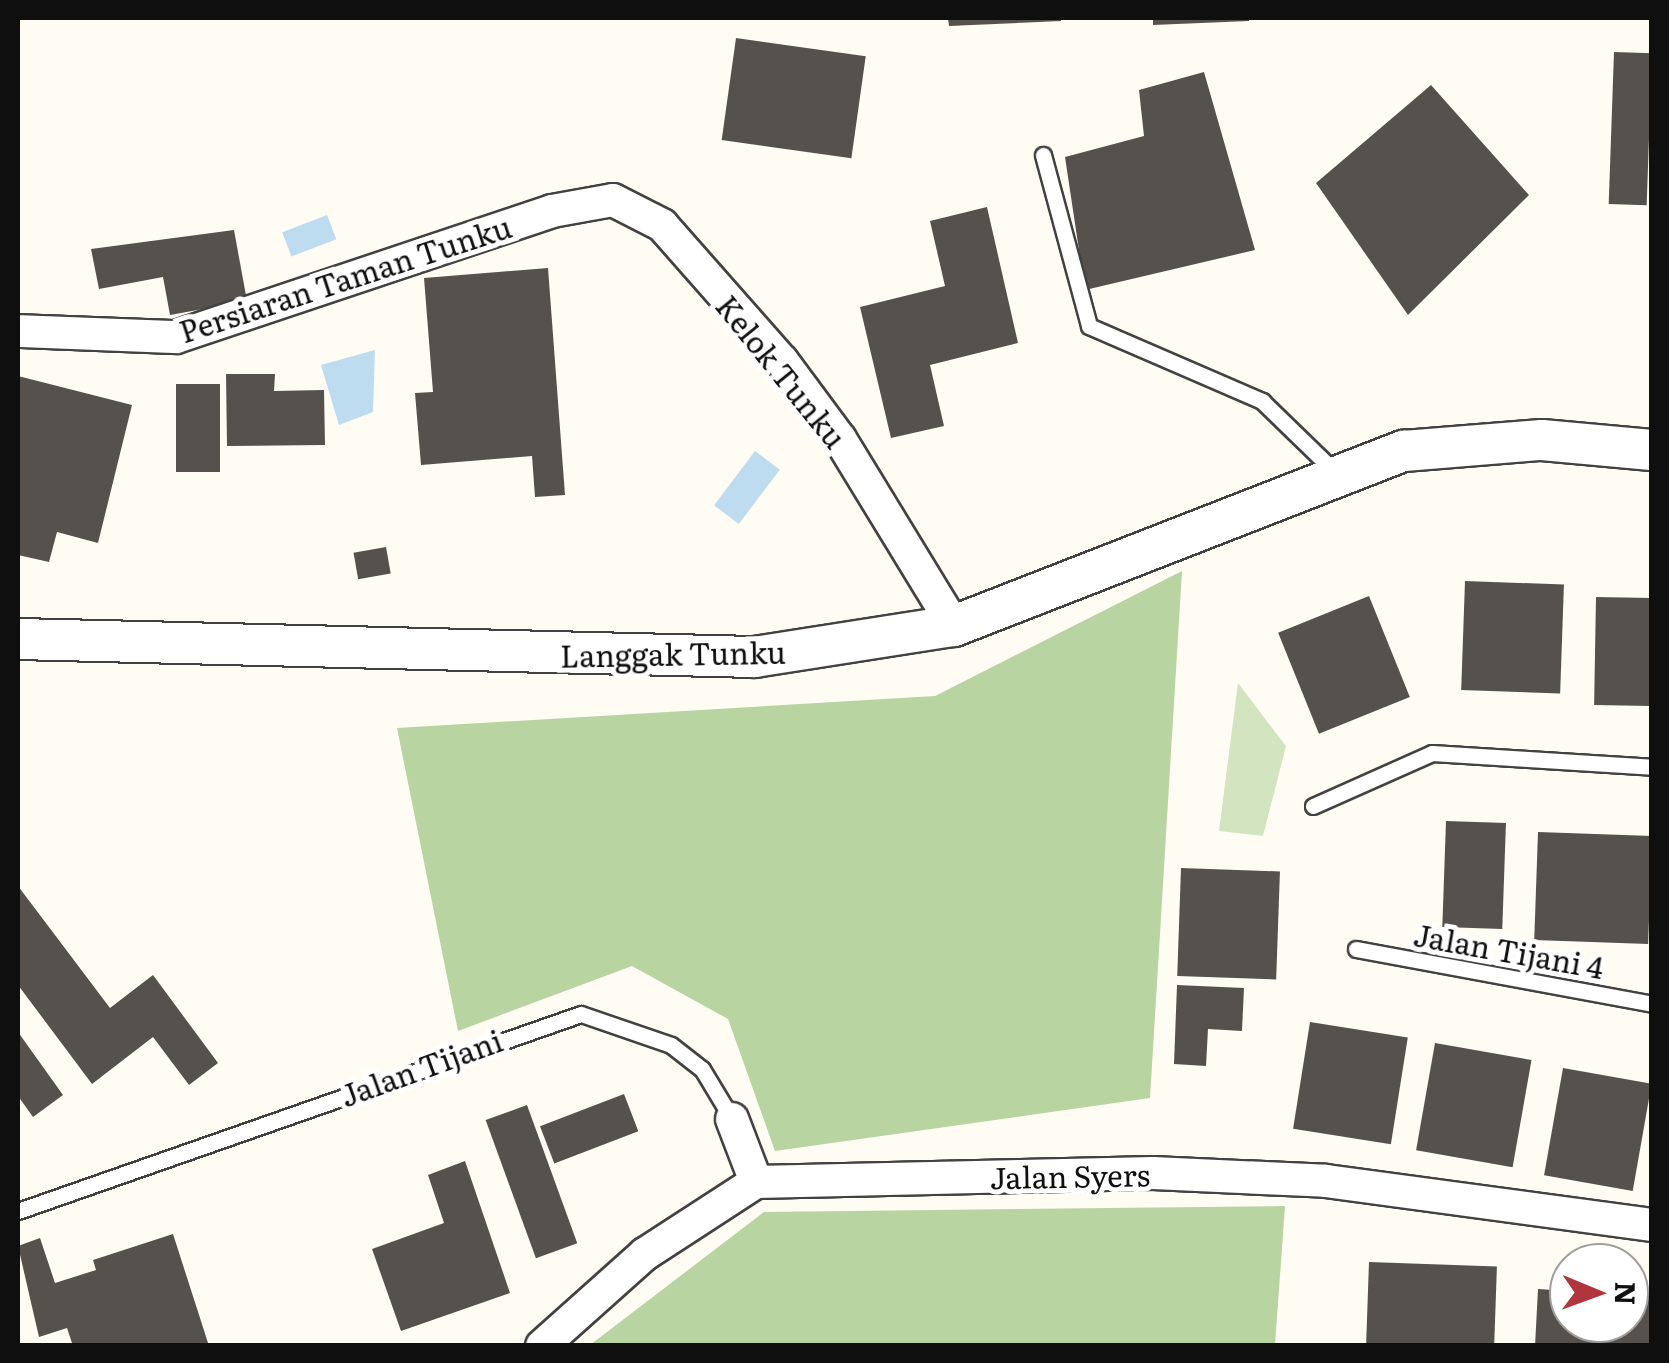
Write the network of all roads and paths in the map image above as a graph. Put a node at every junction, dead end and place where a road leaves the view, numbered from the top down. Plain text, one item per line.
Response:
1 (1043, 155) dead end
2 (552, 211) joint
3 (18, 331) edge
4 (1652, 450) edge
5 (1337, 474) junction
6 (954, 626) junction
7 (18, 639) edge
8 (1652, 767) edge
9 (1313, 806) dead end
10 (1356, 950) dead end
11 (1652, 1004) edge
12 (732, 1119) joint
13 (756, 1182) junction
14 (18, 1211) edge
15 (1652, 1225) edge
16 (542, 1346) edge

1 - 5 lane
2 - 3 street, Persiaran Taman Tunku
2 - 6 street, Kelok Tunku
4 - 5 street, Langgak Tunku
5 - 6 street, Langgak Tunku
6 - 7 street, Langgak Tunku
8 - 9 lane
10 - 11 lane, Jalan Tijani 4
12 - 13 street, Jalan Tijani
12 - 14 lane, Jalan Tijani
13 - 15 street, Jalan Syers
13 - 16 street

